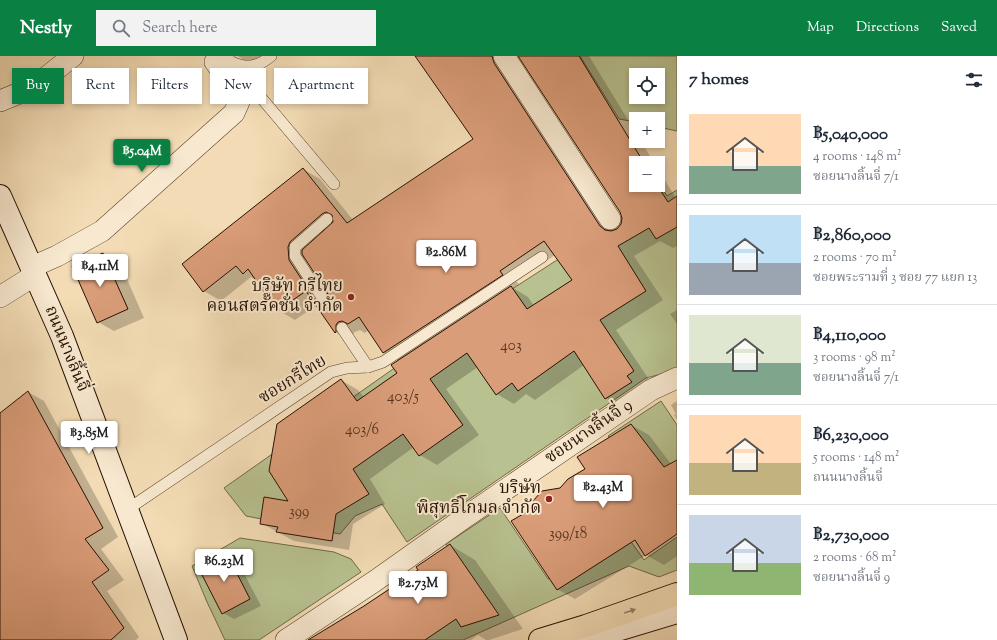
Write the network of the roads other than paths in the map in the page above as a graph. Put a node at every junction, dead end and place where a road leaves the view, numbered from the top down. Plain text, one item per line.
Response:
1 (73, 56) edge
2 (271, 56) edge
3 (504, 56) edge
4 (224, 60) edge
5 (0, 101) edge
6 (334, 184) dead end
7 (0, 196) edge
8 (610, 218) dead end
9 (327, 219) dead end
10 (542, 256) dead end
11 (34, 271) junction
12 (0, 297) edge
13 (325, 302) dead end
14 (342, 328) dead end
15 (368, 367) junction
16 (677, 378) edge
17 (128, 509) junction
18 (677, 594) edge
19 (677, 612) edge
20 (172, 635) edge
21 (189, 640) edge
22 (286, 640) edge
23 (540, 640) edge
24 (584, 640) edge

1 - 5 street
2 - 4 lane
3 - 8 street
4 - 6 lane
4 - 11 street
7 - 11 main road, ถนนนางลิ้นจี่
9 - 13 lane
10 - 15 lane, ซอยกรีไทย
11 - 12 street
11 - 17 main road, ถนนนางลิ้นจี่
14 - 15 lane
15 - 17 lane, ซอยกรีไทย
16 - 22 street, ซอยนางลิ้นจี่ 9
17 - 20 main road, ถนนนางลิ้นจี่
23 -> 18 highway
19 - 24 main road
20 - 21 main road

